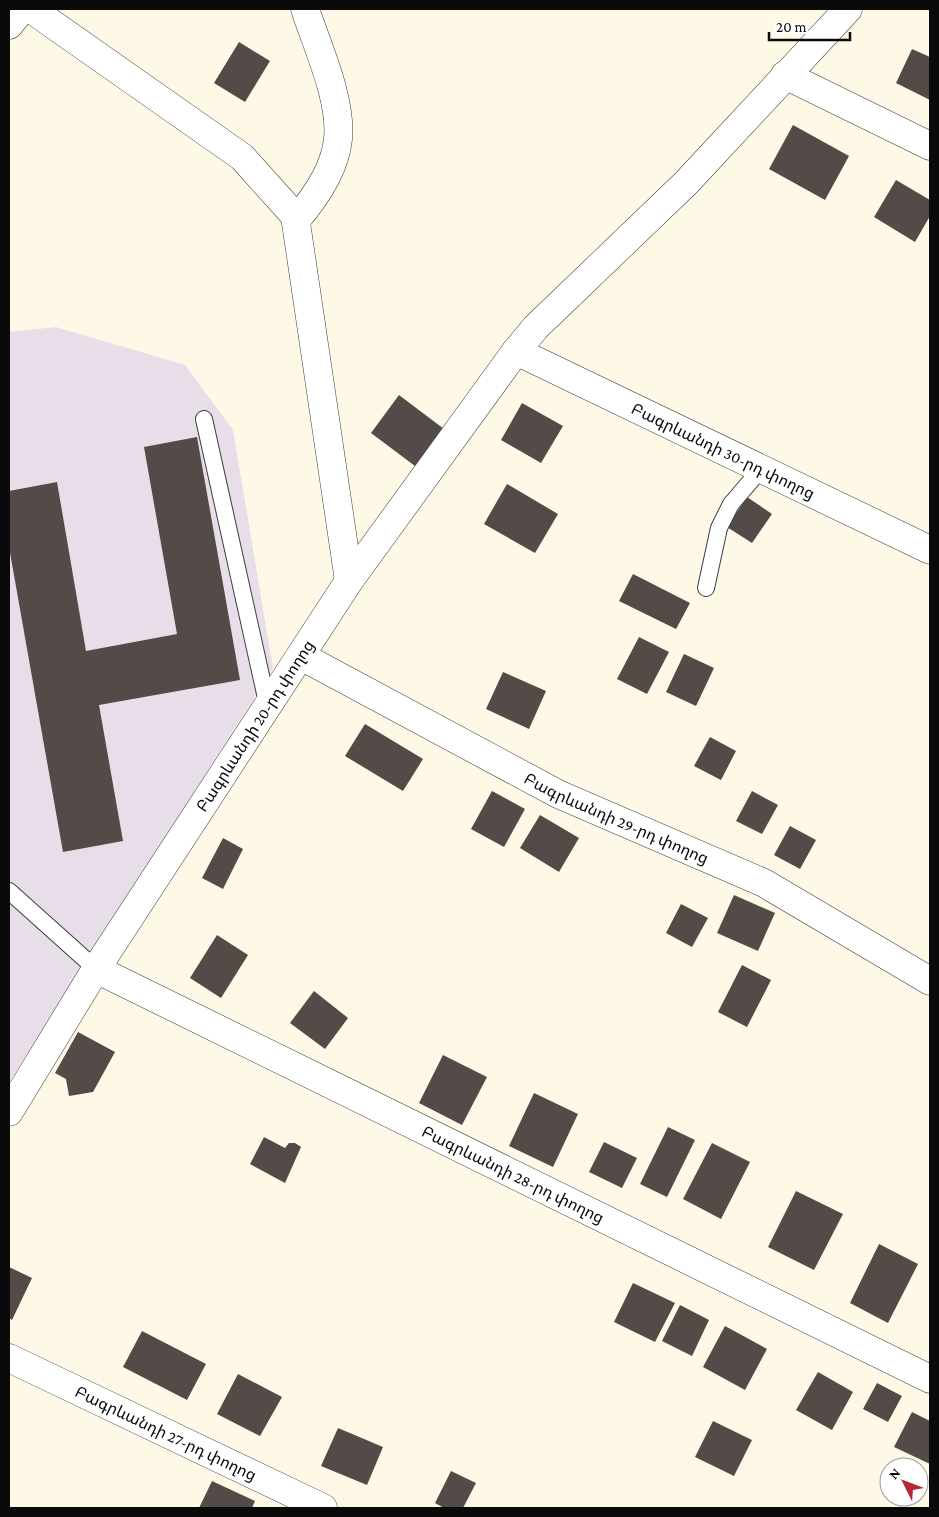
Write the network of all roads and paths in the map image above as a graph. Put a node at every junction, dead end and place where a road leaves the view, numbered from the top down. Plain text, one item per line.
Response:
1 (22, 9) edge
2 (31, 9) edge
3 (304, 9) edge
4 (848, 9) edge
5 (9, 25) edge
6 (785, 75) junction
7 (930, 146) edge
8 (296, 220) junction
9 (516, 350) junction
10 (204, 419) dead end
11 (761, 469) junction
12 (930, 550) edge
13 (349, 581) junction
14 (706, 588) dead end
15 (301, 656) junction
16 (268, 707) junction
17 (9, 891) edge
18 (96, 969) junction
19 (930, 981) edge
20 (9, 1112) edge
21 (9, 1358) edge
22 (930, 1379) edge
23 (323, 1508) edge

1 - 5 street
2 - 8 street
3 - 8 street
4 - 6 street, Բագրևանդի 20-րդ փողոց
6 - 7 street
6 - 9 street, Բագրևանդի 20-րդ փողոց
8 - 13 street
9 - 11 street, Բագրևանդի 30-րդ փողոց
9 - 13 street, Բագրևանդի 20-րդ փողոց
10 - 16 lane
11 - 12 street, Բագրևանդի 30-րդ փողոց
11 - 14 lane
13 - 15 street, Բագրևանդի 20-րդ փողոց
15 - 16 street, Բագրևանդի 20-րդ փողոց
15 - 19 street, Բագրևանդի 29-րդ փողոց
16 - 18 street, Բագրևանդի 20-րդ փողոց
17 - 18 lane
18 - 20 street, Բագրևանդի 20-րդ փողոց
18 - 22 street, Բագրևանդի 28-րդ փողոց
21 - 23 street, Բագրևանդի 27-րդ փողոց

